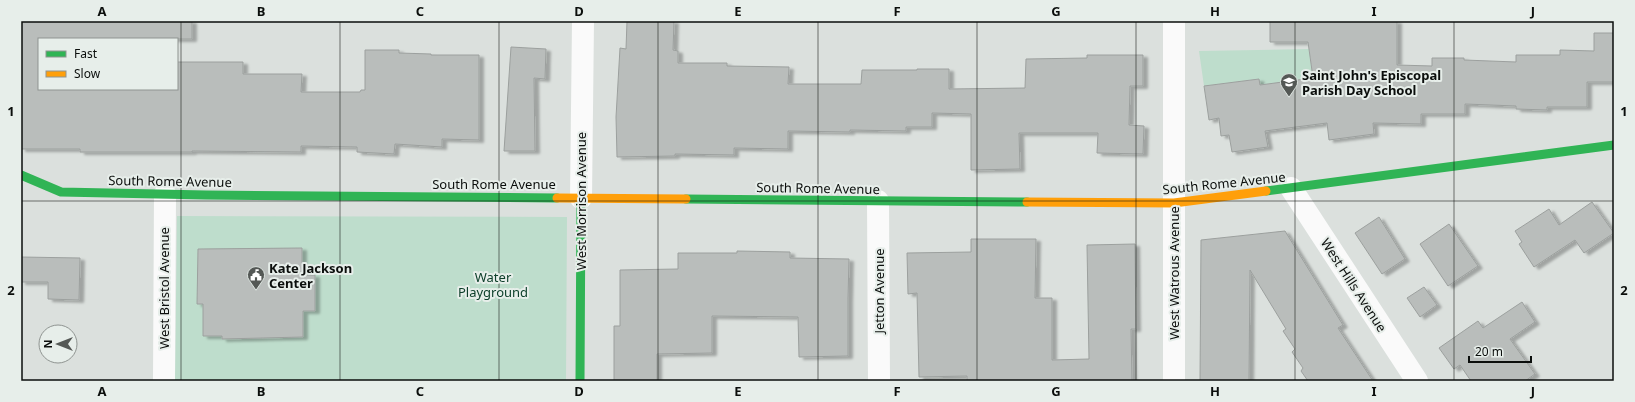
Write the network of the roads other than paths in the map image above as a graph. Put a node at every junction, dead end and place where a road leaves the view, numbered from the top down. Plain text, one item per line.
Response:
1 (584, 21) edge
2 (1174, 21) edge
3 (1611, 150) edge
4 (21, 175) edge
5 (1291, 188) junction
6 (165, 194) junction
7 (581, 198) junction
8 (878, 202) junction
9 (1174, 203) junction
10 (164, 381) edge
11 (580, 381) edge
12 (879, 381) edge
13 (1174, 381) edge
14 (1417, 381) edge

1 - 7 street, West Morrison Avenue
2 - 9 street, West Watrous Avenue
3 - 5 street, South Rome Avenue
4 - 6 street, South Rome Avenue
5 - 9 street, South Rome Avenue
5 - 14 street, West Hills Avenue
6 - 7 street, South Rome Avenue
6 - 10 street, West Bristol Avenue
7 - 8 street, South Rome Avenue
7 - 11 street, West Morrison Avenue
8 - 9 street, South Rome Avenue
8 - 12 street, Jetton Avenue
9 - 13 street, West Watrous Avenue

